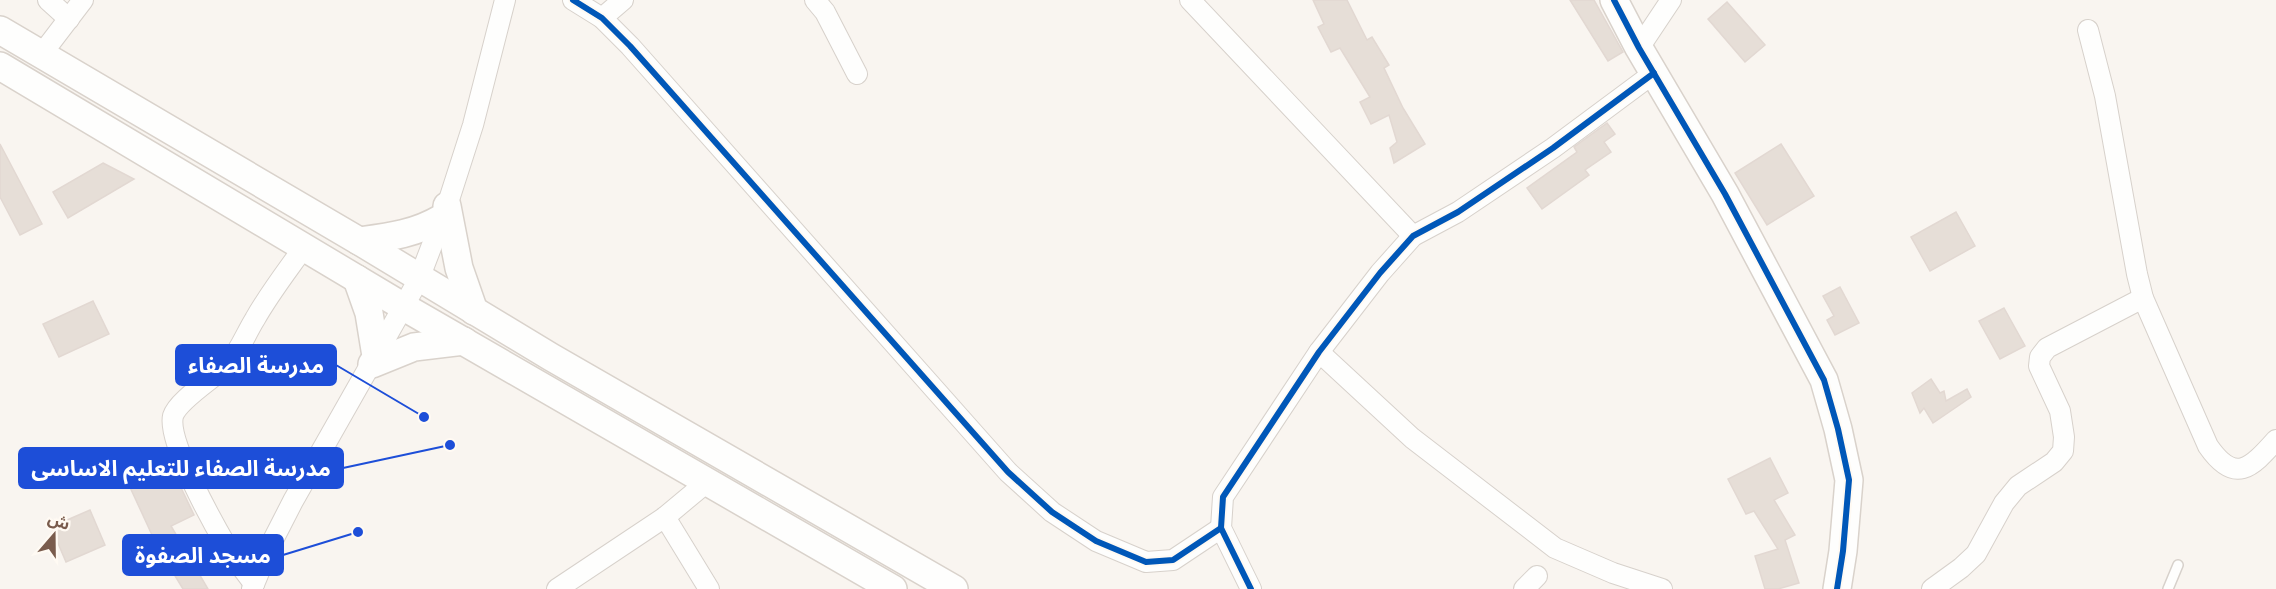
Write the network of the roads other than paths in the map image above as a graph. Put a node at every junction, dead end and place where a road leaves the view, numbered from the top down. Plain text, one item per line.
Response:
1 (48, 0) edge
2 (83, 0) edge
3 (505, 0) edge
4 (573, 0) edge
5 (623, 0) edge
6 (815, 0) edge
7 (1190, 0) edge
8 (1614, 0) edge
9 (1671, 0) edge
10 (602, 18) junction
11 (69, 19) junction
12 (0, 30) edge
13 (2088, 30) dead end
14 (1639, 48) junction
15 (42, 55) junction
16 (0, 67) edge
17 (1654, 73) junction
18 (857, 74) dead end
19 (444, 212) junction
20 (1413, 236) junction
21 (359, 241) junction
22 (304, 247) junction
23 (357, 279) junction
24 (419, 279) junction
25 (2144, 298) junction
26 (404, 307) junction
27 (474, 312) junction
28 (464, 341) junction
29 (1319, 352) junction
30 (374, 360) junction
31 (2276, 440) edge
32 (707, 482) junction
33 (665, 517) junction
34 (1221, 528) junction
35 (2178, 566) dead end
36 (253, 586) edge
37 (557, 589) edge
38 (709, 589) edge
39 (893, 589) edge
40 (954, 589) edge
41 (1251, 589) edge
42 (1662, 589) edge
43 (1837, 589) edge
44 (1932, 589) edge
45 (2168, 589) edge

1 - 11 street
2 - 11 street
3 - 19 street
4 - 10 street
5 - 10 street
6 - 18 street
7 - 20 street
8 - 14 main road
9 - 14 street
10 - 34 street
11 - 15 street
12 - 15 main road
13 - 25 street
14 - 17 main road
15 - 21 main road
16 - 22 main road
17 - 20 street
17 - 43 main road
19 - 21 main road
19 - 24 street
19 - 27 main road
20 - 29 street
21 - 24 main road
22 - 23 main road
22 - 36 street
23 - 26 main road
23 - 30 main road
24 - 26 street
24 - 27 main road
25 - 31 street
25 - 44 street
26 - 28 main road
26 - 30 street
27 - 40 main road
28 - 30 main road
28 - 32 main road
29 - 34 street
29 - 42 street
30 - 36 street
32 - 33 street
32 - 39 main road
33 - 37 street
33 - 38 street
34 - 41 street
35 - 45 lane

